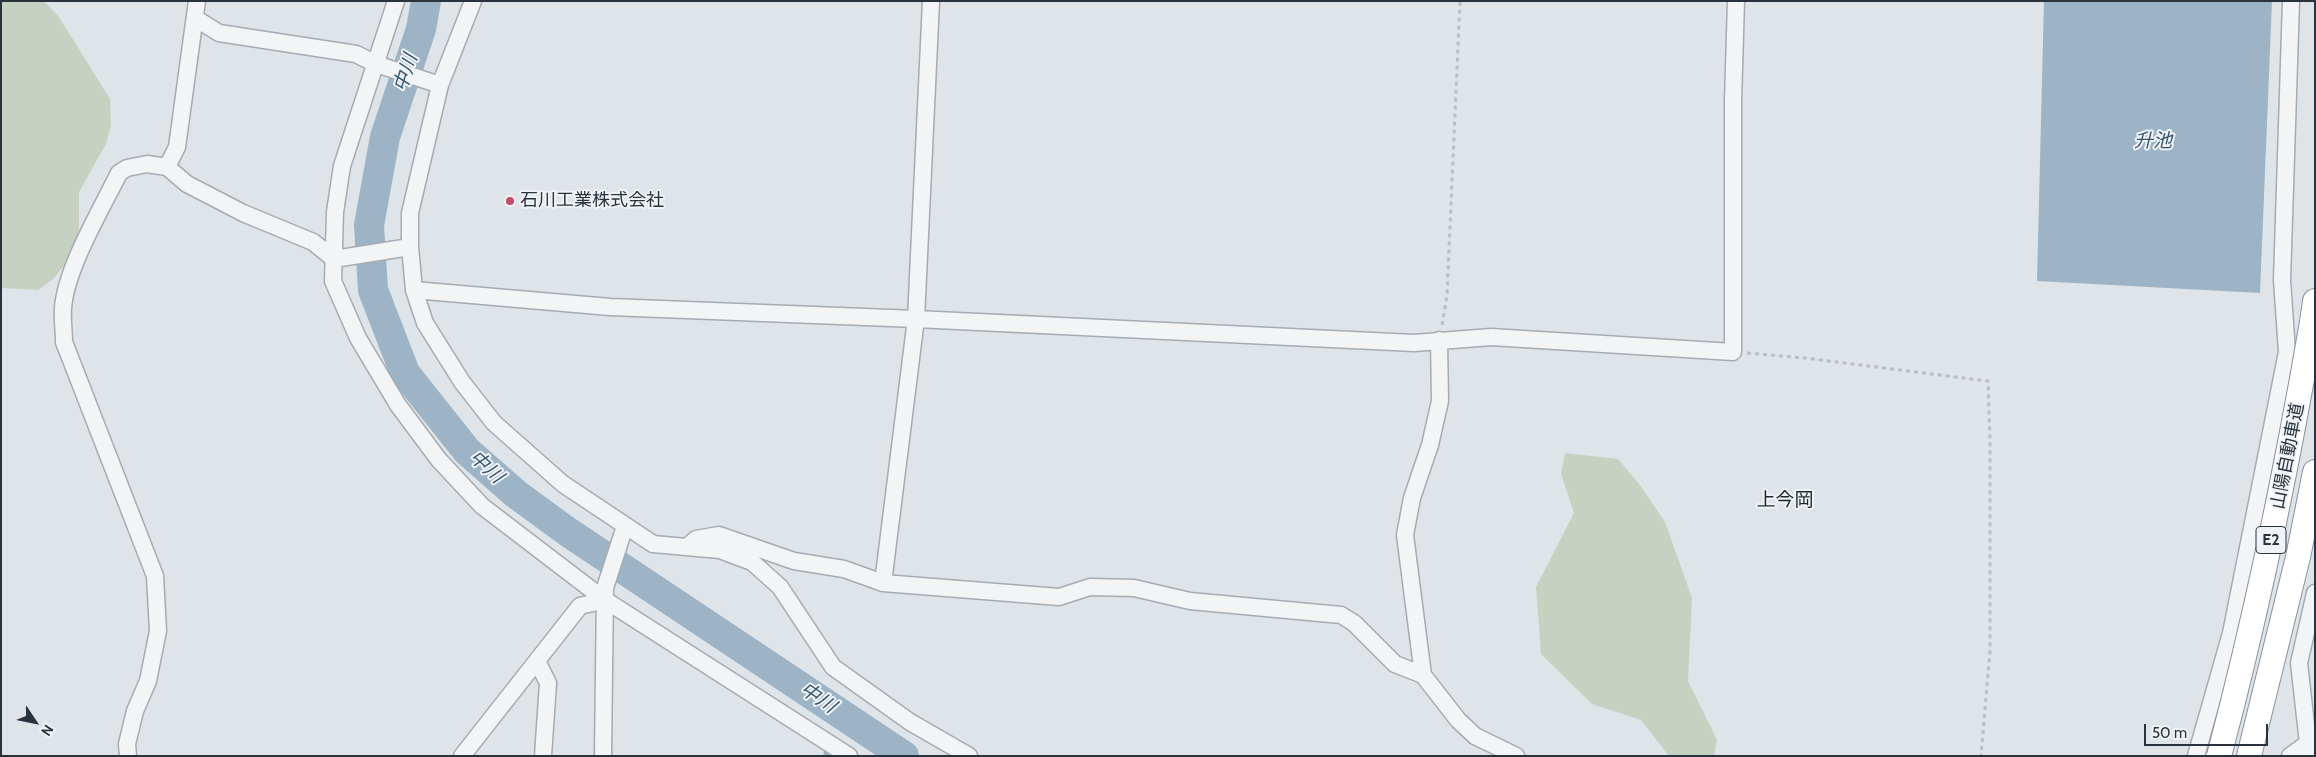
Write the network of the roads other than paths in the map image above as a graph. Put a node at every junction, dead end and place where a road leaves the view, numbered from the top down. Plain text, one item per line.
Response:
1 (396, 1) edge
2 (473, 1) edge
3 (931, 1) edge
4 (1736, 1) edge
5 (2291, 1) edge
6 (196, 9) edge
7 (376, 64) junction
8 (440, 84) junction
9 (167, 167) junction
10 (410, 247) junction
11 (334, 259) junction
12 (414, 290) junction
13 (2313, 312) edge
14 (916, 319) junction
15 (1440, 340) junction
16 (2287, 352) junction
17 (2315, 357) edge
18 (2315, 472) edge
19 (624, 532) junction
20 (687, 547) junction
21 (883, 583) junction
22 (2315, 593) edge
23 (605, 594) junction
24 (2310, 641) edge
25 (537, 661) junction
26 (1423, 675) junction
27 (2310, 750) edge
28 (128, 756) edge
29 (462, 756) edge
30 (543, 756) edge
31 (604, 756) edge
32 (849, 756) edge
33 (969, 756) edge
34 (1516, 756) edge
35 (2196, 756) edge
36 (2219, 756) edge
37 (2249, 756) edge
38 (2290, 756) edge

1 - 7 street
2 - 8 street
3 - 14 street
4 - 15 street
5 - 16 street
6 - 7 street
6 - 9 street
7 - 8 street
7 - 11 street
8 - 10 street
9 - 11 street
9 - 28 street
10 - 11 street
10 - 12 street
11 - 23 street
12 - 14 street
12 - 19 street
13 - 36 highway, 山陽自動車道 / E2, bridge
14 - 15 street
14 - 21 street
15 - 26 street
16 - 17 street
16 - 35 street
18 - 37 highway, 山陽自動車道 / E2
19 - 20 street
19 - 23 street
20 - 21 street
20 - 33 street
21 - 26 street
22 - 24 street
23 - 25 street
23 - 31 street
23 - 32 street
24 - 27 street
25 - 29 street
25 - 30 street
26 - 34 street
27 - 38 street

